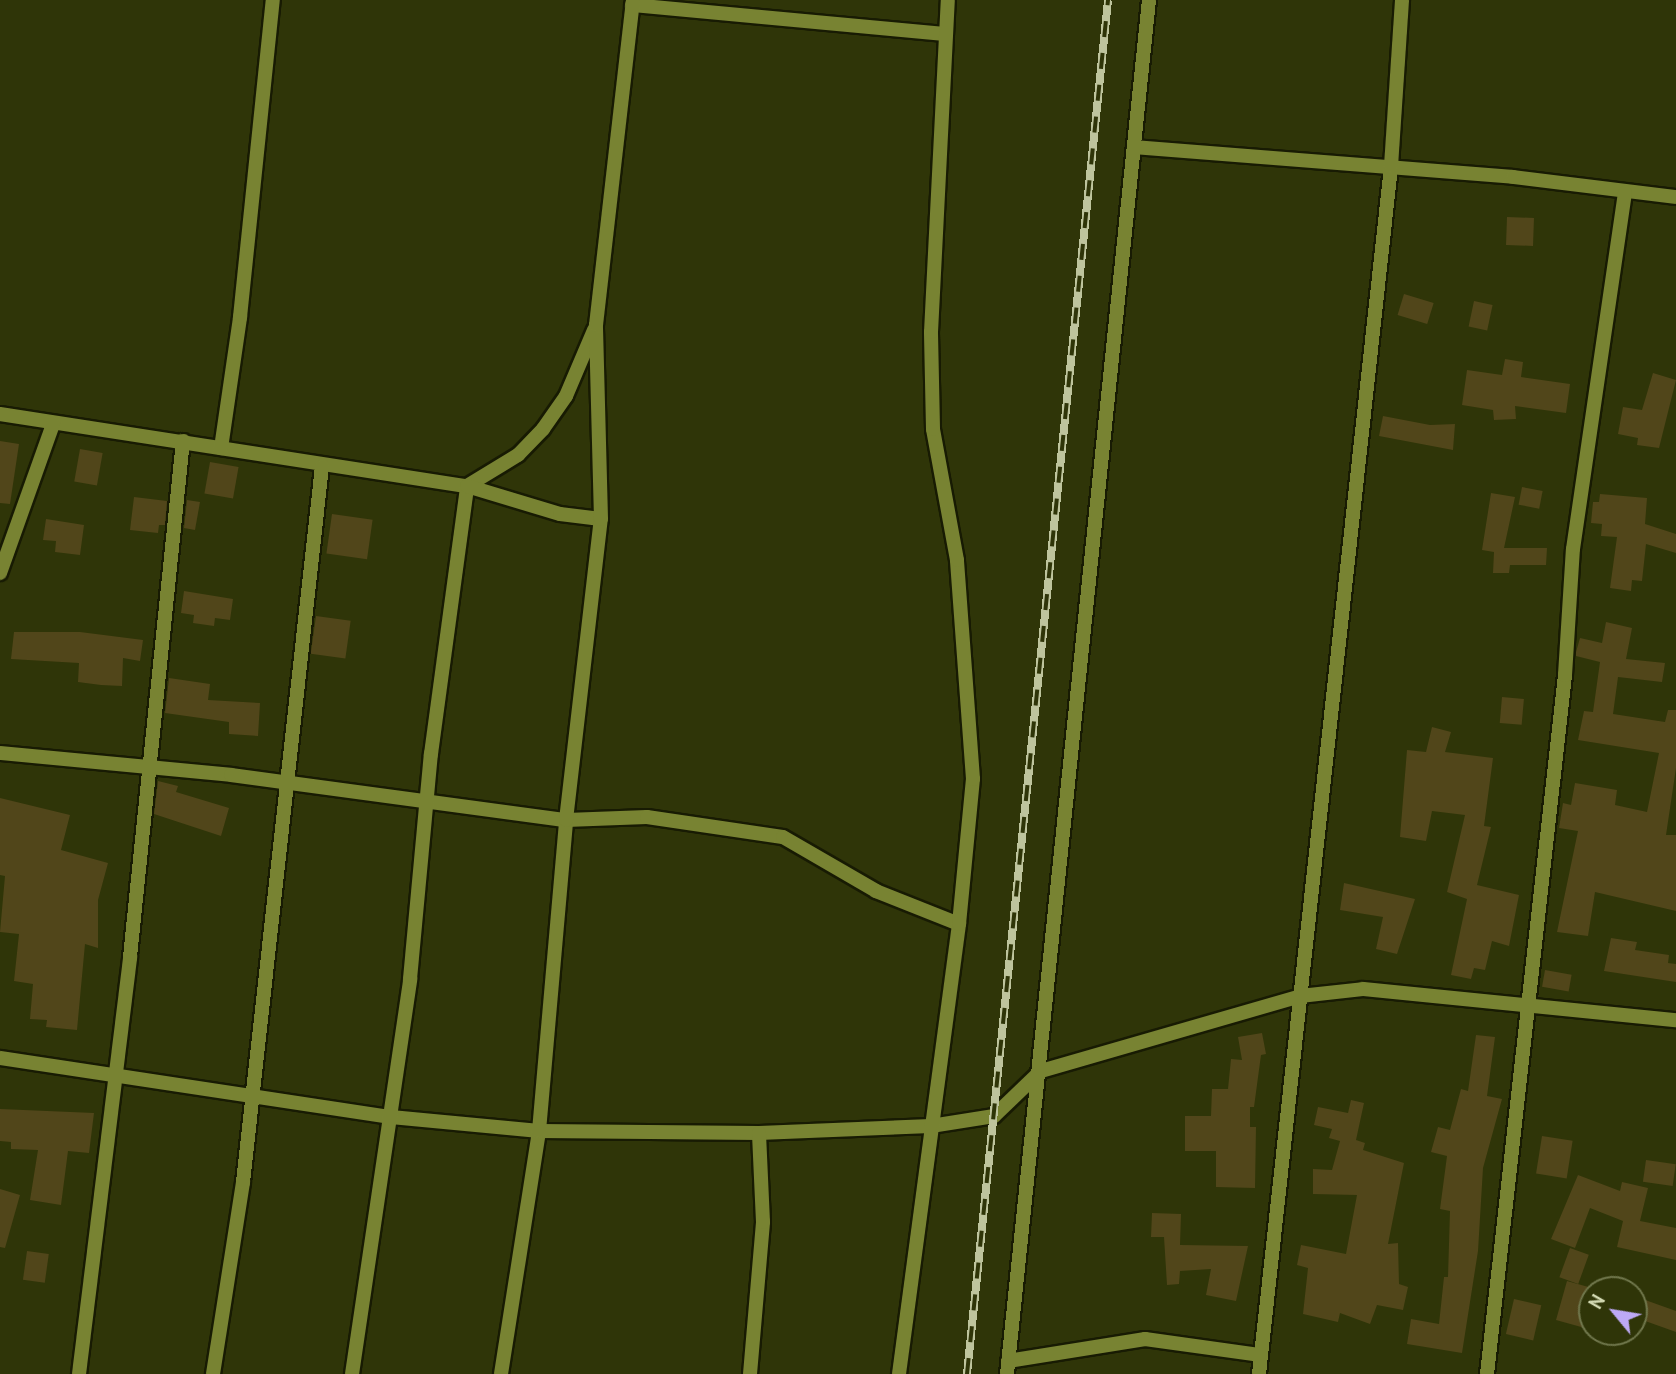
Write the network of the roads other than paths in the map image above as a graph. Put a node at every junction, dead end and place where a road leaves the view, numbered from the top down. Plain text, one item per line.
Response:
1 (273, 0) edge
2 (948, 0) edge
3 (1149, 0) edge
4 (1402, 0) edge
5 (633, 2) edge
6 (946, 34) junction
7 (1134, 147) junction
8 (1391, 166) junction
9 (1625, 193) junction
10 (1676, 197) edge
11 (596, 325) junction
12 (0, 414) edge
13 (53, 424) junction
14 (183, 441) junction
15 (221, 448) junction
16 (322, 466) junction
17 (467, 486) junction
18 (601, 519) junction
19 (0, 573) edge
20 (0, 753) edge
21 (147, 767) junction
22 (290, 783) junction
23 (428, 803) junction
24 (566, 820) junction
25 (959, 923) junction
26 (1300, 996) junction
27 (1525, 1005) junction
28 (1676, 1020) edge
29 (0, 1058) edge
30 (1041, 1071) junction
31 (115, 1073) junction
32 (252, 1099) junction
33 (391, 1117) junction
34 (931, 1126) junction
35 (539, 1131) junction
36 (759, 1133) junction
37 (1261, 1355) junction
38 (1007, 1367) edge
39 (79, 1374) edge
40 (213, 1374) edge
41 (352, 1374) edge
42 (501, 1374) edge
43 (750, 1374) edge
44 (899, 1374) edge
45 (1259, 1374) edge
46 (1487, 1374) edge

1 - 15 street
2 - 6 street
3 - 7 street
4 - 8 street
5 - 6 street
5 - 11 street
6 - 25 street
7 - 8 street
7 - 30 street
8 - 9 street
8 - 26 street
9 - 10 street
9 - 27 street
11 - 17 street
11 - 18 street
12 - 13 street
13 - 14 street
13 - 19 street
14 - 15 street
14 - 21 street
15 - 16 street
16 - 17 street
16 - 22 street
17 - 18 street
17 - 23 street
18 - 24 street
20 - 21 street
21 - 22 street
21 - 31 street
22 - 23 street
22 - 32 street
23 - 24 street
23 - 33 street
24 - 25 street
24 - 35 street
25 - 34 street
26 - 27 street
26 - 30 street
26 - 37 street
27 - 28 street
27 - 46 street
29 - 31 street
30 - 34 street
30 - 38 street
31 - 32 street
31 - 39 street
32 - 33 street
32 - 40 street
33 - 35 street
33 - 41 street
34 - 36 street
34 - 44 street
35 - 36 street
35 - 42 street
36 - 43 street
37 - 38 street
37 - 45 street

